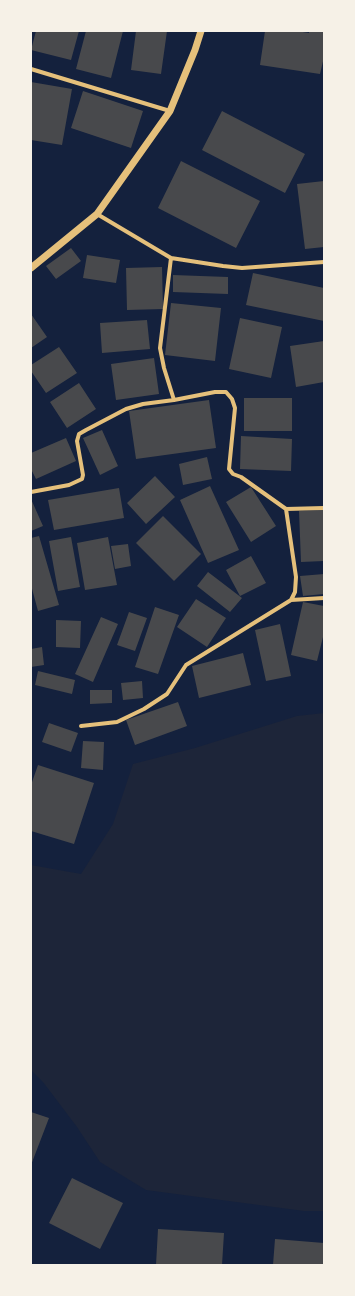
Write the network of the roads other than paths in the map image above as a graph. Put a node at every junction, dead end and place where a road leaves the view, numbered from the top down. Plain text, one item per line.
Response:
1 (201, 31) edge
2 (31, 69) edge
3 (170, 111) junction
4 (97, 214) junction
5 (171, 258) junction
6 (324, 262) edge
7 (31, 268) edge
8 (174, 400) junction
9 (31, 492) edge
10 (324, 508) edge
11 (286, 510) junction
12 (324, 598) edge
13 (291, 600) junction
14 (81, 726) dead end

1 - 3 street
2 - 3 street
3 - 4 street
4 - 5 street
4 - 7 street
5 - 6 street
5 - 8 street
8 - 9 street
8 - 11 street
10 - 11 street
11 - 13 street
12 - 13 street
13 - 14 street

